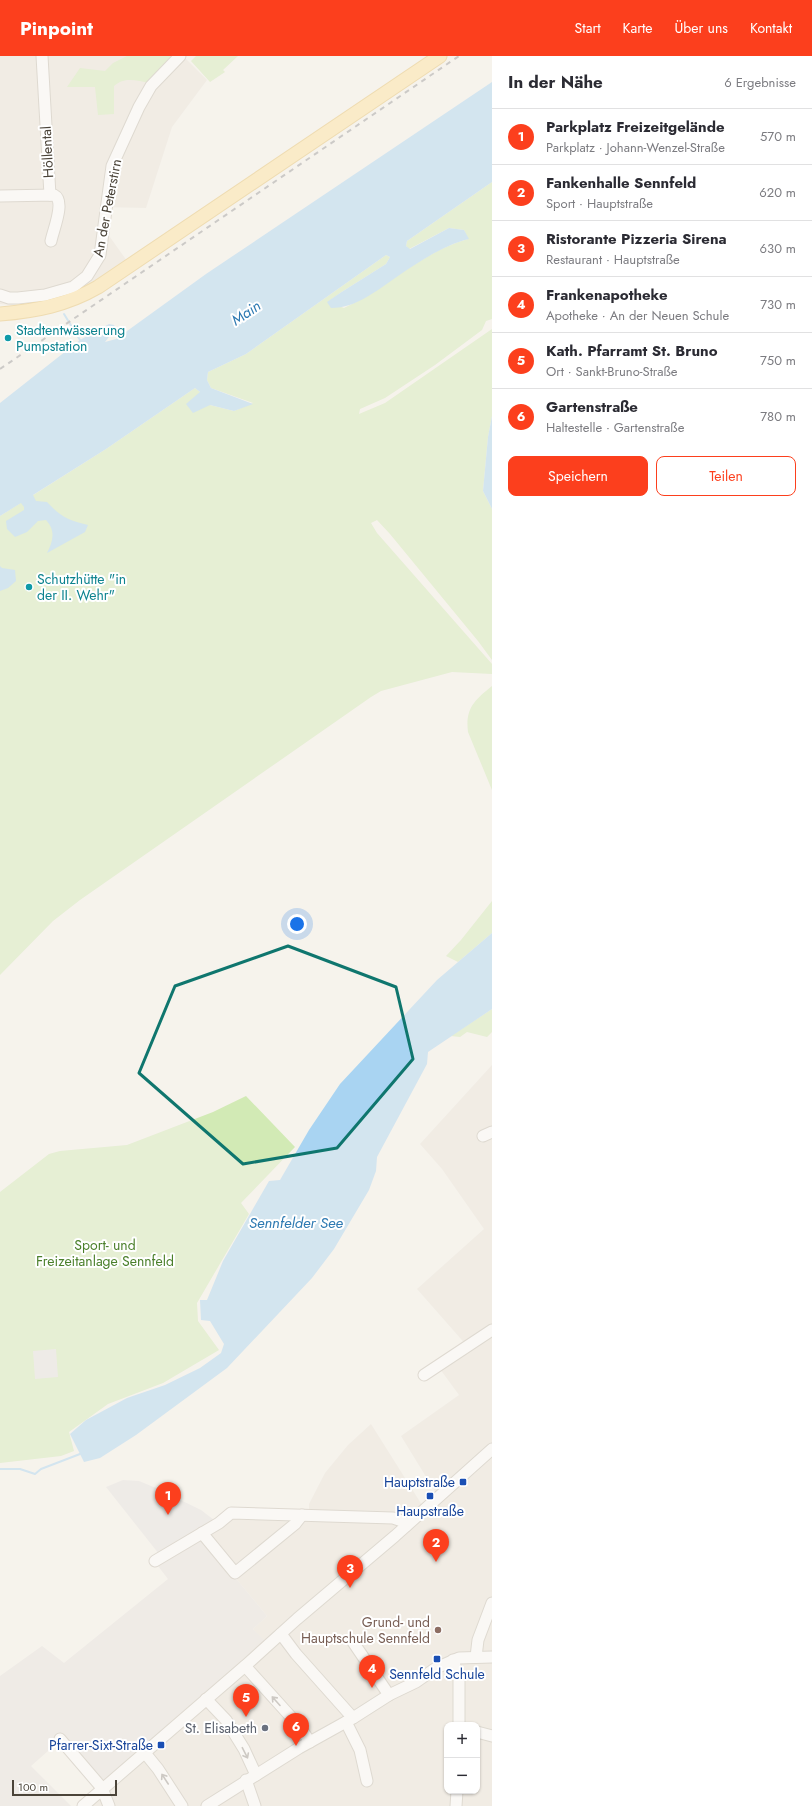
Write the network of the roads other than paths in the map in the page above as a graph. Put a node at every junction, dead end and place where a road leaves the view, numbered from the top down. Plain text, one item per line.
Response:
1 (42, 56) edge
2 (180, 56) edge
3 (440, 56) edge
4 (50, 195) junction
5 (0, 196) edge
6 (51, 240) dead end
7 (0, 296) edge
8 (0, 314) edge
9 (492, 1330) edge
10 (424, 1375) dead end
11 (492, 1448) edge
12 (302, 1515) junction
13 (406, 1526) junction
14 (202, 1533) junction
15 (155, 1560) dead end
16 (492, 1603) edge
17 (280, 1634) junction
18 (353, 1642) dead end
19 (476, 1657) junction
20 (492, 1657) edge
21 (453, 1660) junction
22 (245, 1666) junction
23 (389, 1695) junction
24 (206, 1699) junction
25 (349, 1720) junction
26 (459, 1722) edge
27 (480, 1733) edge
28 (492, 1736) edge
29 (60, 1739) dead end
30 (310, 1742) junction
31 (145, 1753) junction
32 (251, 1777) junction
33 (367, 1781) dead end
34 (102, 1788) junction
35 (457, 1794) edge
36 (219, 1802) edge
37 (82, 1806) edge
38 (109, 1806) edge
39 (182, 1806) edge
40 (207, 1806) edge
41 (255, 1806) edge
42 (456, 1806) edge

1 - 4 street, Höllental
2 - 7 street, An der Peterstirn
3 - 8 main road
4 - 5 street
4 - 6 street, Höllental
9 - 10 street
11 - 13 street
12 - 13 street
12 - 14 street
12 - 14 street
13 - 17 street
14 - 15 street
16 - 19 street
17 - 22 street
17 - 25 street
18 - 23 street
19 - 20 street
19 - 21 street
21 - 23 street
21 - 26 street
22 - 24 street
30 -> 22 street
23 - 25 street
24 - 31 street
24 -> 32 street
25 - 30 street
25 - 33 street
27 - 28 street
29 - 34 street
30 - 32 street
31 - 34 street
39 -> 31 street
32 - 36 street
32 - 41 street
34 - 37 street
34 - 38 street
35 - 42 street
36 - 40 street

